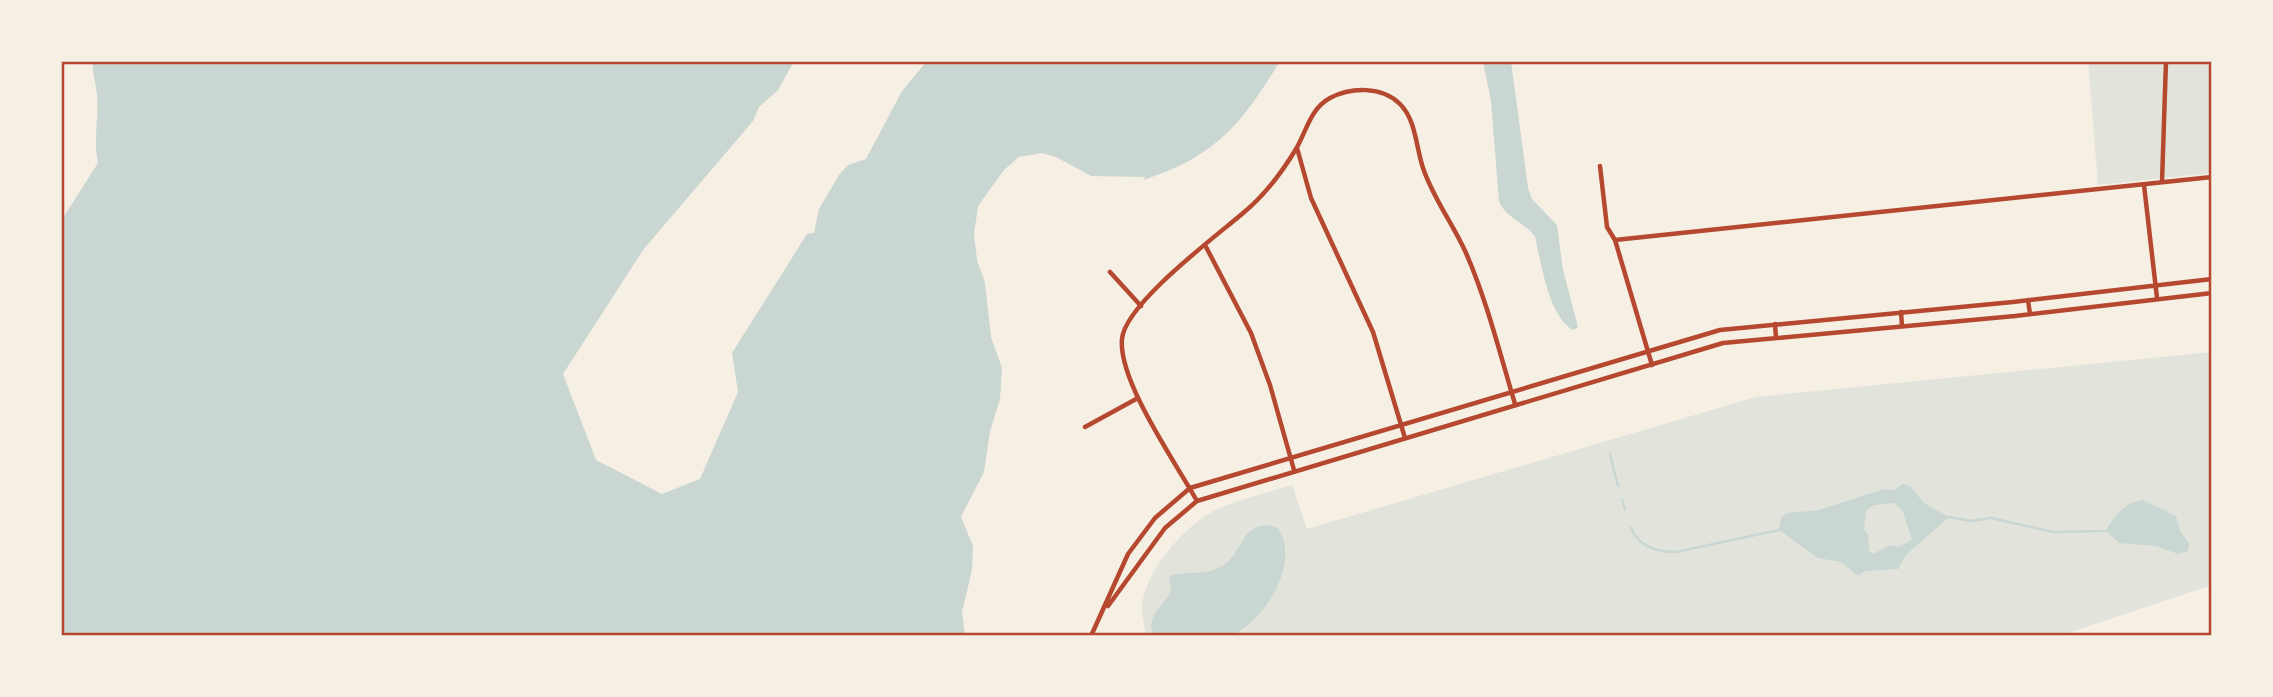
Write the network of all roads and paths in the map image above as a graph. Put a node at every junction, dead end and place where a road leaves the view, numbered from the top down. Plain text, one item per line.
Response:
1 (2166, 61) edge
2 (1297, 148) junction
3 (1600, 166) dead end
4 (2212, 177) edge
5 (2162, 182) junction
6 (2144, 185) junction
7 (1615, 240) junction
8 (1205, 245) junction
9 (1110, 272) dead end
10 (2212, 279) edge
11 (2156, 284) junction
12 (2212, 293) edge
13 (2157, 298) junction
14 (2028, 300) junction
15 (1142, 306) junction
16 (1901, 312) junction
17 (2030, 314) junction
18 (1775, 324) junction
19 (1902, 326) junction
20 (1776, 338) junction
21 (1648, 351) junction
22 (1652, 365) junction
23 (1511, 391) junction
24 (1139, 398) junction
25 (1515, 404) junction
26 (1401, 424) junction
27 (1085, 427) dead end
28 (1405, 438) junction
29 (1290, 457) junction
30 (1294, 470) junction
31 (1190, 488) junction
32 (1197, 501) junction
33 (1103, 613) junction
34 (1091, 636) edge

1 - 5 street
2 - 8 street
2 - 23 street
2 - 26 street
3 - 7 street
4 - 5 street
5 - 6 street
6 - 7 street
6 - 11 street
7 - 21 street
8 - 15 street
8 - 29 street
9 - 15 street
10 - 11 street
11 - 13 street
11 - 14 street
12 - 13 street
13 - 17 street
14 - 16 street
14 - 17 street
15 - 24 street
16 - 18 street
16 - 19 street
17 - 19 street
18 - 20 street
18 - 21 street
19 - 20 street
20 - 22 street
21 - 22 street
21 - 23 street
22 - 25 street
23 - 25 street
23 - 26 street
24 - 27 street
24 - 31 street
25 - 28 street
26 - 28 street
26 - 29 street
28 - 30 street
29 - 30 street
29 - 31 street
30 - 32 street
31 - 32 street
31 - 33 street
32 - 33 street
33 - 34 street

